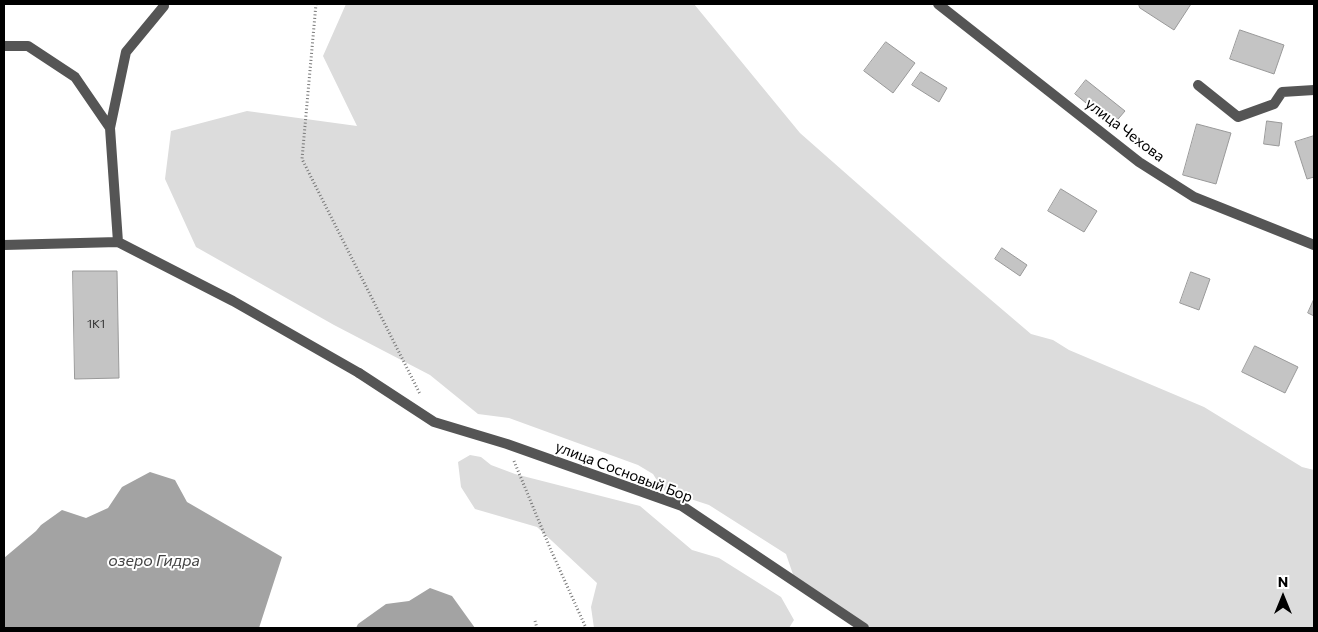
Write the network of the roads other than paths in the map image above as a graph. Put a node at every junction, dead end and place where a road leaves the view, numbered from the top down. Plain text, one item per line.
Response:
1 (938, 4) edge
2 (164, 6) dead end
3 (4, 46) edge
4 (1198, 85) dead end
5 (1314, 90) edge
6 (110, 128) junction
7 (118, 242) junction
8 (1314, 244) edge
9 (4, 245) edge
10 (864, 628) edge

1 - 8 street, улица Чехова
2 - 6 street
3 - 6 street
4 - 5 street
6 - 7 street
7 - 9 street
7 - 10 street, улица Сосновый Бор

